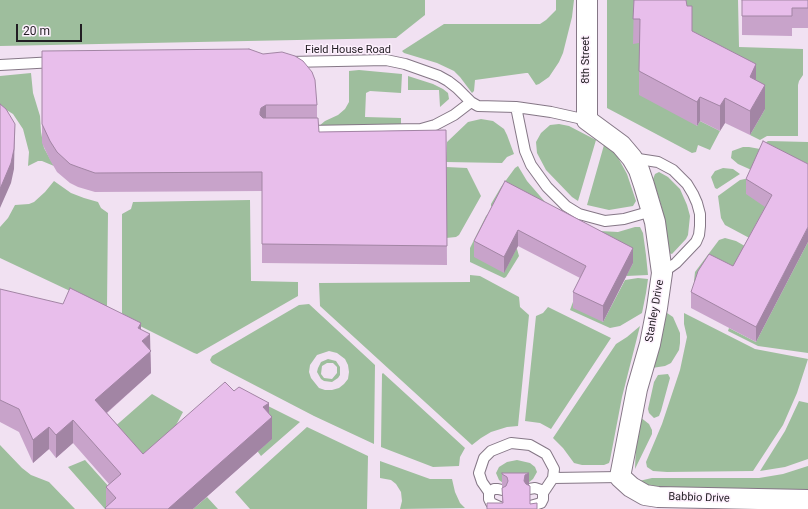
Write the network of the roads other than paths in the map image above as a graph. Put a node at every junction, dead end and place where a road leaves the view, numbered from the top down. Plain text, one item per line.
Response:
1 (587, 0) edge
2 (68, 62) edge
3 (276, 62) edge
4 (0, 64) edge
5 (471, 102) junction
6 (516, 107) junction
7 (586, 120) junction
8 (297, 131) edge
9 (632, 158) junction
10 (652, 212) junction
11 (662, 273) junction
12 (620, 477) junction
13 (553, 478) junction
14 (488, 492) junction
15 (543, 493) junction
16 (808, 500) edge
17 (530, 506) edge
18 (502, 508) edge

1 - 7 street, 8th Street
2 - 4 lane
3 - 5 lane, Field House Road
5 - 6 lane
5 - 8 lane
6 - 7 lane
6 - 10 lane
7 - 9 street, Stanley Drive
9 - 10 street, Stanley Drive
9 - 11 lane
10 - 11 street, Stanley Drive
11 - 12 street, Stanley Drive
12 - 13 lane
12 - 16 street, Babbio Drive
13 - 14 lane
13 - 15 lane
14 - 15 lane
14 - 18 lane
15 - 17 lane

